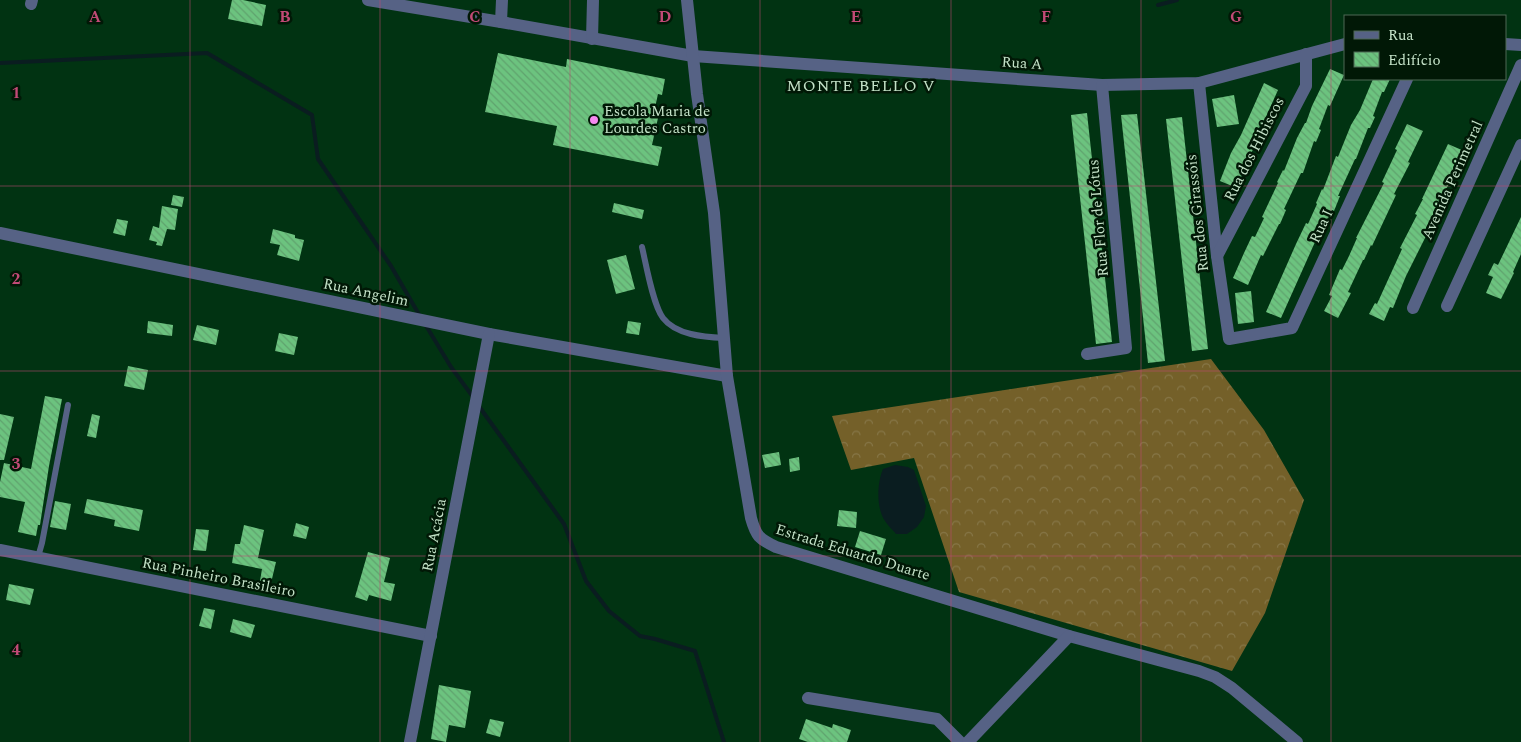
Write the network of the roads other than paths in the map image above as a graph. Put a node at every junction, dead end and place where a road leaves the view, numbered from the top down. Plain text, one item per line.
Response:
1 (368, 0) edge
2 (502, 0) edge
3 (593, 0) edge
4 (687, 0) edge
5 (406, 3) edge
6 (502, 22) junction
7 (592, 39) junction
8 (1344, 44) edge
9 (1506, 44) edge
10 (1521, 45) edge
11 (1306, 54) junction
12 (693, 56) junction
13 (1521, 65) edge
14 (1407, 80) edge
15 (1199, 83) junction
16 (1102, 85) junction
17 (1521, 145) edge
18 (0, 233) edge
19 (642, 247) dead end
20 (1218, 256) junction
21 (1447, 306) dead end
22 (1413, 308) dead end
23 (489, 334) junction
24 (724, 338) junction
25 (1228, 339) joint
26 (1087, 354) dead end
27 (727, 376) junction
28 (68, 405) dead end
29 (0, 550) edge
30 (38, 557) junction
31 (431, 636) junction
32 (1069, 636) junction
33 (808, 698) dead end
34 (410, 742) edge
35 (960, 742) edge
36 (968, 742) edge
37 (1297, 742) edge

1 - 5 street, Rua A
2 - 6 street
3 - 7 street
4 - 12 street, Estrada Eduardo Duarte
5 - 6 street, Rua A
6 - 7 street, Rua A
7 - 12 street, Rua A
8 - 11 street, Rua A
9 - 10 street
11 - 15 street, Rua A
11 - 20 street, Rua dos Hibiscos
12 - 16 street, Rua A
12 - 24 street, Estrada Eduardo Duarte
13 - 22 street, Avenida Perimetral
14 - 25 street, Rua I
15 - 16 street, Rua A
15 - 20 street, Rua dos Girassóis
16 - 26 street, Rua Flor de Lótus
17 - 21 street
18 - 23 street, Rua Angelim
19 - 24 lane
20 - 25 street, Rua dos Girassóis
23 - 27 street, Rua Angelim
23 - 31 street, Rua Acácia
24 - 27 street, Estrada Eduardo Duarte
27 - 32 street, Estrada Eduardo Duarte
28 - 30 lane
29 - 30 street, Rua Pinheiro Brasileiro
30 - 31 street, Rua Pinheiro Brasileiro
31 - 34 street, Rua Acácia
32 - 36 street
32 - 37 street, Estrada Eduardo Duarte
33 - 35 street

